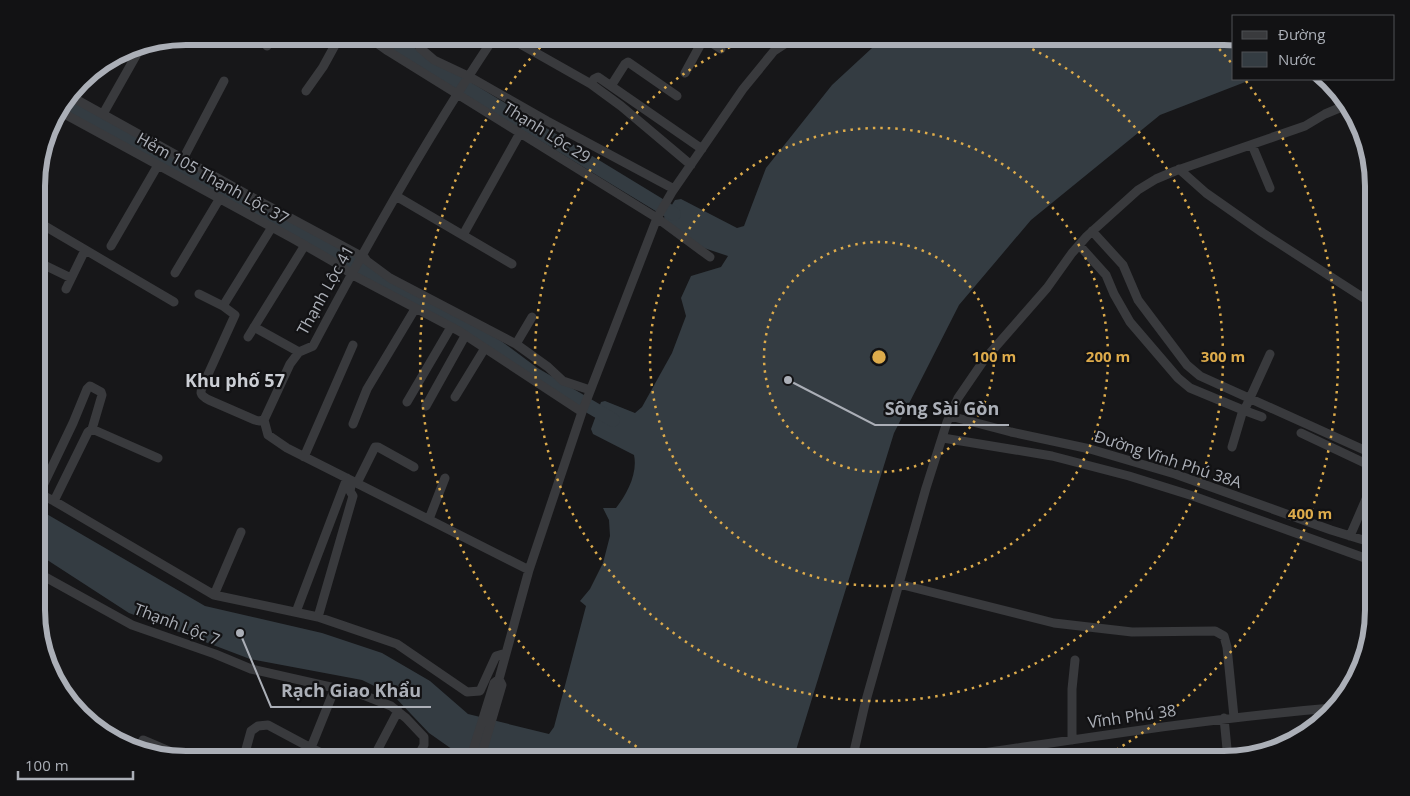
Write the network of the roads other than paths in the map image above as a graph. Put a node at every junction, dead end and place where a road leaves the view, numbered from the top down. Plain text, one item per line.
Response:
1 (335, 45) edge
2 (380, 45) edge
3 (391, 45) edge
4 (419, 45) edge
5 (488, 45) edge
6 (522, 45) edge
7 (698, 45) edge
8 (715, 45) edge
9 (783, 45) edge
10 (721, 49) dead end
11 (388, 51) junction
12 (137, 54) edge
13 (685, 73) dead end
14 (467, 77) junction
15 (224, 81) dead end
16 (591, 84) junction
17 (611, 86) junction
18 (306, 90) dead end
19 (456, 94) junction
20 (677, 96) dead end
21 (75, 99) edge
22 (1341, 107) edge
23 (103, 114) junction
24 (65, 115) edge
25 (520, 133) junction
26 (1252, 145) junction
27 (702, 149) junction
28 (183, 159) junction
29 (158, 165) junction
30 (691, 165) junction
31 (1179, 169) junction
32 (1270, 188) dead end
33 (673, 191) junction
34 (396, 196) junction
35 (220, 198) junction
36 (657, 218) junction
37 (272, 227) junction
38 (45, 228) edge
39 (1092, 231) junction
40 (463, 234) junction
41 (305, 245) junction
42 (111, 246) dead end
43 (1079, 246) junction
44 (85, 250) junction
45 (361, 255) junction
46 (710, 257) dead end
47 (512, 264) dead end
48 (45, 265) edge
49 (352, 272) junction
50 (175, 274) dead end
51 (71, 278) junction
52 (66, 289) dead end
53 (199, 294) dead end
54 (1365, 299) edge
55 (174, 302) dead end
56 (223, 306) junction
57 (415, 309) junction
58 (532, 317) dead end
59 (254, 327) junction
60 (451, 327) junction
61 (465, 336) junction
62 (248, 337) dead end
63 (353, 344) dead end
64 (516, 344) junction
65 (484, 348) junction
66 (299, 352) junction
67 (1270, 354) dead end
68 (589, 392) junction
69 (456, 397) dead end
70 (407, 402) dead end
71 (1246, 405) junction
72 (426, 406) dead end
73 (582, 412) junction
74 (950, 416) junction
75 (1262, 417) dead end
76 (264, 420) junction
77 (353, 424) dead end
78 (92, 429) junction
79 (1301, 433) dead end
80 (943, 438) junction
81 (1232, 447) dead end
82 (1365, 451) edge
83 (304, 457) junction
84 (158, 458) dead end
85 (1365, 463) edge
86 (414, 467) dead end
87 (445, 478) dead end
88 (45, 480) edge
89 (352, 481) junction
90 (45, 497) edge
91 (54, 501) junction
92 (1365, 501) edge
93 (428, 519) junction
94 (241, 532) dead end
95 (1350, 536) junction
96 (1365, 541) edge
97 (1365, 557) edge
98 (529, 570) junction
99 (45, 577) edge
100 (899, 584) junction
101 (214, 595) junction
102 (296, 612) junction
103 (318, 617) junction
104 (506, 653) junction
105 (1075, 660) dead end
106 (335, 688) junction
107 (1324, 710) edge
108 (398, 711) junction
109 (488, 714) junction
110 (1229, 718) junction
111 (1072, 740) junction
112 (142, 743) edge
113 (311, 748) junction
114 (165, 749) edge
115 (378, 749) dead end
116 (245, 751) edge
117 (310, 751) edge
118 (318, 751) edge
119 (421, 751) edge
120 (474, 751) edge
121 (482, 751) edge
122 (854, 751) edge
123 (997, 751) edge
124 (1228, 751) edge

1 - 18 street
2 - 11 street, Thạnh Lộc 29
3 - 11 street
4 - 14 street
5 - 14 street, Thạnh Lộc 41
6 - 16 street
7 - 13 street
8 - 10 street
9 - 27 street
11 - 19 street, Thạnh Lộc 29
12 - 23 street
14 - 19 street, Thạnh Lộc 41
14 - 33 street
15 - 28 street
16 - 17 street
16 - 30 street
17 - 20 street
17 - 27 street
19 - 25 street, Thạnh Lộc 29
19 - 34 street, Thạnh Lộc 41
21 - 23 street
22 - 26 street
23 - 28 street
24 - 29 street, Hẻm 105 Thạnh Lộc 37
25 - 36 street, Thạnh Lộc 29
25 - 40 street
26 - 31 street
26 - 32 street
27 - 30 street
28 - 45 street
29 - 35 street, Hẻm 105 Thạnh Lộc 37
29 - 42 street
30 - 33 street
31 - 39 street
31 - 54 street
33 - 36 street
34 - 40 street
34 - 45 street, Thạnh Lộc 41
35 - 37 street, Hẻm 105 Thạnh Lộc 37
35 - 50 street
36 - 46 street, Thạnh Lộc 29
36 - 68 street
37 - 41 street, Hẻm 105 Thạnh Lộc 37
37 - 56 street
38 - 44 street
39 - 43 street
39 - 71 street
40 - 47 street
41 - 49 street, Hẻm 105 Thạnh Lộc 37
41 - 59 street
43 - 71 street
43 - 74 street
44 - 51 street
44 - 55 street
45 - 49 street, Thạnh Lộc 41
45 - 64 street
48 - 51 street
49 - 57 street, Hẻm 105 Thạnh Lộc 37
49 - 66 street, Thạnh Lộc 41
51 - 52 street
53 - 56 street
56 - 76 street
57 - 60 street, Hẻm 105 Thạnh Lộc 37
57 - 77 street
58 - 64 street
59 - 62 street
59 - 66 street
60 - 61 street, Hẻm 105 Thạnh Lộc 37
60 - 70 street
61 - 65 street, Hẻm 105 Thạnh Lộc 37
61 - 72 street
63 - 83 street
64 - 68 street
65 - 69 street
65 - 73 street, Hẻm 105 Thạnh Lộc 37
66 - 76 street, Thạnh Lộc 41
67 - 71 street
68 - 73 street
71 - 75 street
71 - 81 street
71 - 82 street
73 - 98 street
74 - 80 street
74 - 95 street, Đường Vĩnh Phú 38A
76 - 83 street
78 - 84 street
78 - 88 street
78 - 91 street
79 - 85 street
80 - 97 street
80 - 100 street
83 - 89 street
86 - 89 street
87 - 93 street
89 - 93 street
89 - 102 street
89 - 103 street
90 - 91 street
91 - 101 street
92 - 95 street
93 - 98 street
94 - 101 street
95 - 96 street, Đường Vĩnh Phú 38A
98 - 104 street
99 - 106 street, Thạnh Lộc 7
100 - 110 street
100 - 122 street
101 - 102 street
102 - 103 street
103 - 104 street
104 - 109 street
105 - 111 street
106 - 108 street, Thạnh Lộc 7
106 - 113 street
107 - 110 street, Vĩnh Phú 38
108 - 115 street
108 - 119 street, Thạnh Lộc 7
109 - 120 street
109 - 121 street
110 - 111 street, Vĩnh Phú 38
110 - 124 street
111 - 123 street, Vĩnh Phú 38
112 - 114 street
113 - 116 street
113 - 117 street
113 - 118 street

